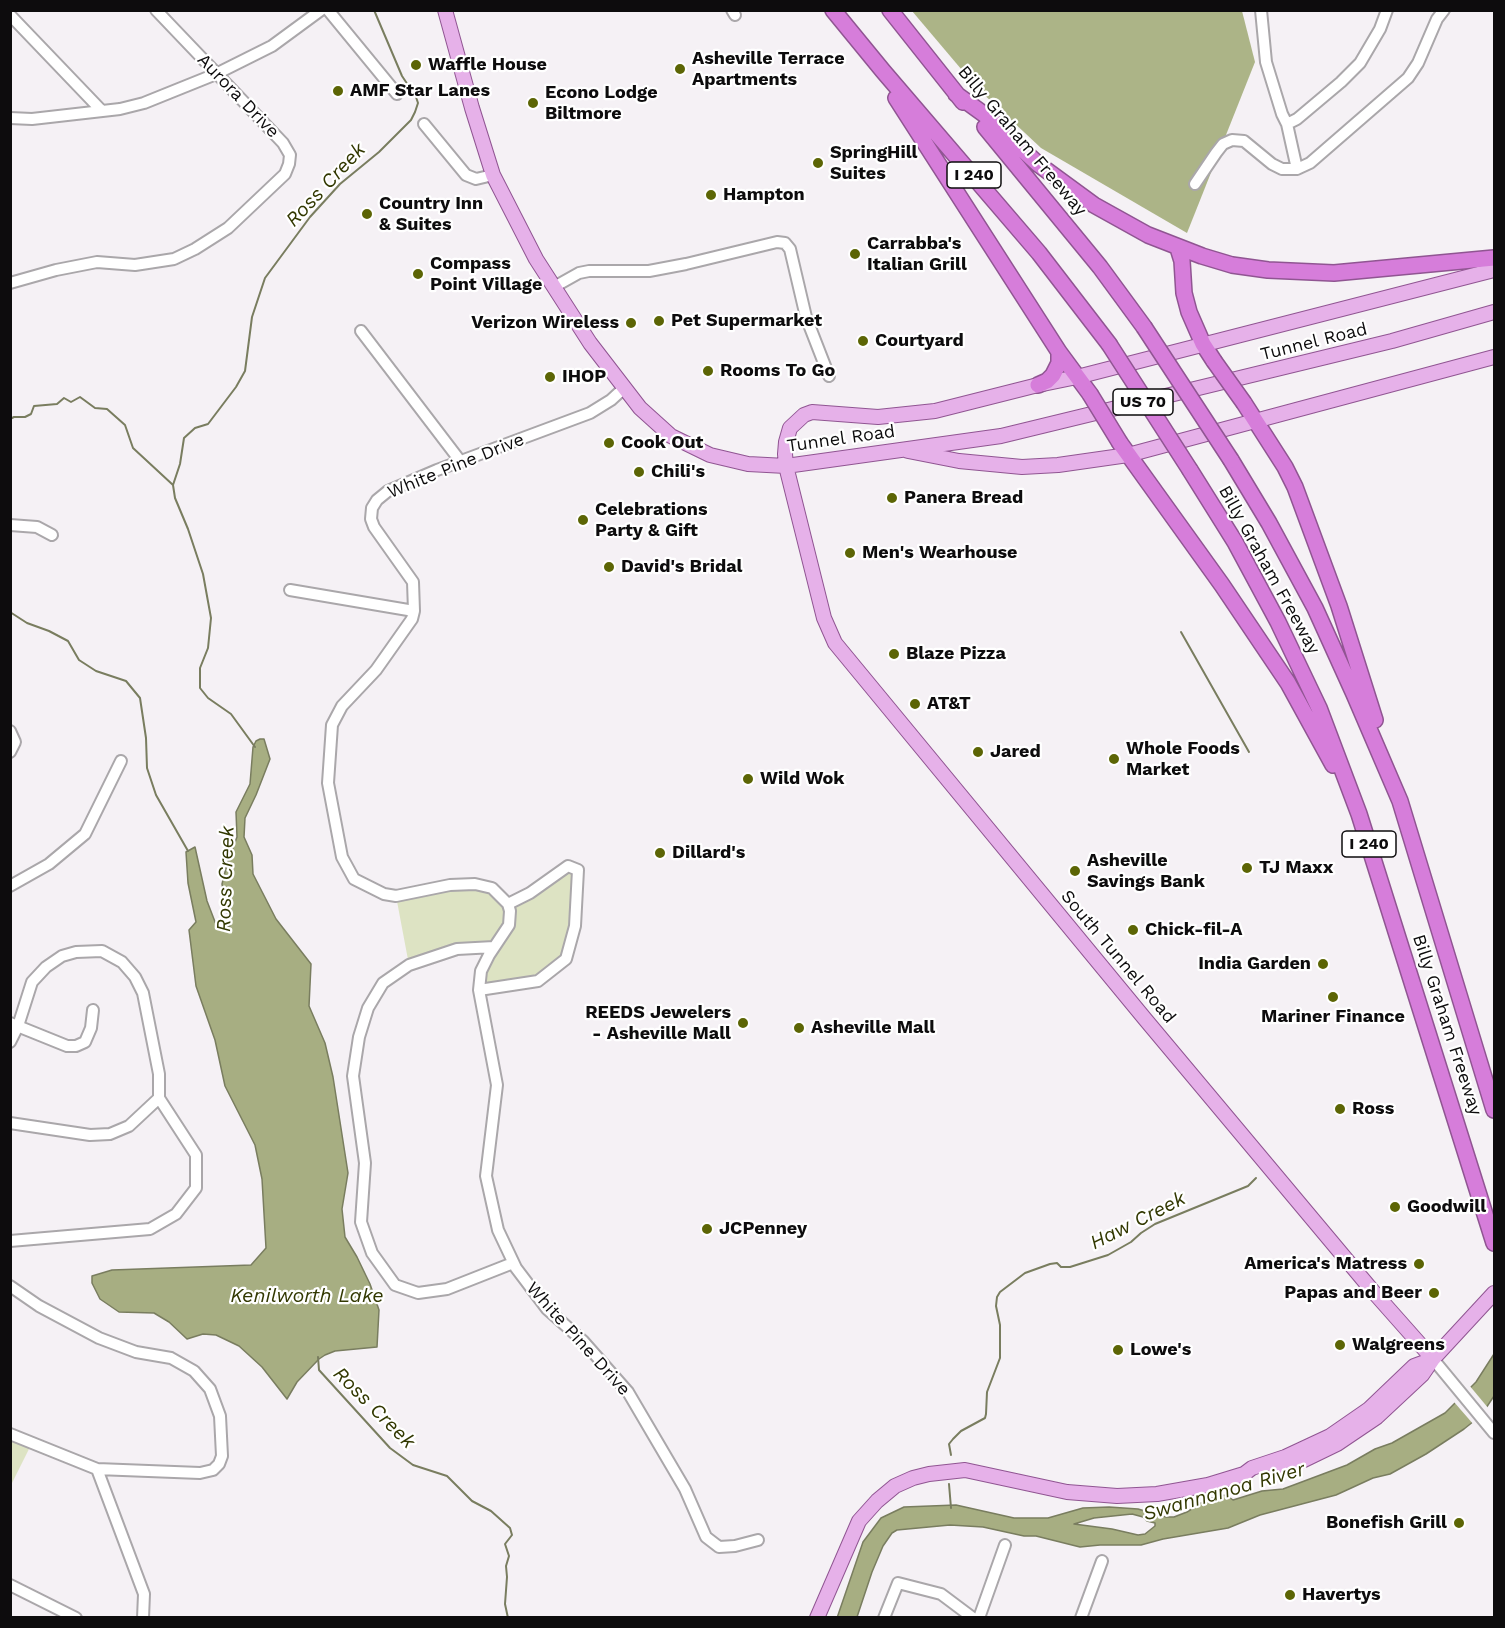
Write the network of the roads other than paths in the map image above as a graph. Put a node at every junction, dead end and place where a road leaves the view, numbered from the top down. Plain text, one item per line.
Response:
1 (156, 10) edge
2 (321, 10) edge
3 (328, 10) edge
4 (445, 10) edge
5 (833, 10) edge
6 (890, 10) edge
7 (1261, 10) edge
8 (1388, 10) edge
9 (1444, 10) edge
10 (10, 15) edge
11 (883, 71) junction
12 (216, 75) junction
13 (398, 94) dead end
14 (956, 94) junction
15 (101, 110) junction
16 (10, 118) edge
17 (424, 124) dead end
18 (1287, 124) junction
19 (1297, 169) junction
20 (493, 175) junction
21 (1194, 184) dead end
22 (1178, 248) junction
23 (1494, 258) edge
24 (1494, 270) edge
25 (10, 283) edge
26 (554, 287) junction
27 (1494, 312) edge
28 (361, 331) dead end
29 (1203, 344) junction
30 (1059, 352) junction
31 (1494, 357) edge
32 (829, 376) dead end
33 (1077, 377) junction
34 (1038, 385) junction
35 (623, 388) junction
36 (1257, 422) junction
37 (900, 449) junction
38 (1124, 449) junction
39 (461, 462) junction
40 (786, 466) junction
41 (10, 525) edge
42 (52, 535) dead end
43 (290, 590) dead end
44 (414, 611) junction
45 (10, 731) edge
46 (10, 752) edge
47 (120, 761) dead end
48 (1400, 801) junction
49 (1359, 814) junction
50 (10, 886) edge
51 (508, 904) junction
52 (494, 947) junction
53 (480, 990) junction
54 (93, 1010) dead end
55 (14, 1024) edge
56 (10, 1042) edge
57 (159, 1098) junction
58 (1494, 1110) edge
59 (10, 1123) edge
60 (10, 1240) edge
61 (1494, 1243) edge
62 (513, 1263) junction
63 (10, 1286) edge
64 (1494, 1293) edge
65 (1433, 1359) junction
66 (1494, 1432) edge
67 (10, 1434) edge
68 (97, 1469) junction
69 (758, 1540) dead end
70 (1005, 1545) dead end
71 (1102, 1561) dead end
72 (10, 1585) edge
73 (76, 1617) edge
74 (143, 1617) edge
75 (817, 1617) edge
76 (884, 1617) edge
77 (973, 1617) edge
78 (979, 1617) edge
79 (1081, 1617) edge

1 - 12 street, Aurora Drive
2 - 12 street
3 - 13 street
4 - 20 main road, Tunnel Road / US 70
5 - 11 highway, Billy Graham Freeway / I 240
6 - 14 highway, Billy Graham Freeway / I 240
7 - 18 street
8 - 18 street
9 - 19 street
10 - 15 street
11 - 30 highway
11 - 49 highway, Billy Graham Freeway / I 240, bridge
12 - 15 street
12 - 25 street, Aurora Drive
14 - 22 highway
14 - 48 highway, Billy Graham Freeway / I 240, bridge
15 - 16 street
17 - 20 street
18 - 19 street
19 - 21 street
20 - 26 main road, Tunnel Road / US 70
22 - 23 highway
22 - 29 highway
24 - 29 main road, South Tunnel Road
26 - 32 street
26 - 35 main road, Tunnel Road / US 70
27 - 37 main road, Tunnel Road / US 70
28 - 39 street
29 - 33 main road, South Tunnel Road
29 - 36 highway, bridge
30 - 33 highway
30 - 34 highway
31 - 36 main road
33 - 34 main road, South Tunnel Road
33 - 38 highway, bridge
34 - 40 main road, South Tunnel Road
35 - 39 street, White Pine Drive
35 - 40 main road, Tunnel Road / US 70
36 - 38 main road
36 - 48 highway
37 - 38 main road
37 - 40 main road, Tunnel Road / US 70
38 - 49 highway
39 - 44 street, White Pine Drive
40 - 65 main road, South Tunnel Road
41 - 42 street
43 - 44 street
44 - 51 street
45 - 46 street
47 - 50 street
48 - 58 highway, Billy Graham Freeway / I 240
49 - 61 highway, Billy Graham Freeway / I 240
51 - 52 street, White Pine Drive
51 - 53 street
52 - 53 street, White Pine Drive
52 - 62 street
53 - 62 street, White Pine Drive
54 - 55 street
55 - 56 street
55 - 57 street
57 - 59 street
57 - 60 street
62 - 69 street, White Pine Drive
63 - 68 street
64 - 65 main road
65 - 66 street, South Tunnel Road
65 - 75 main road
67 - 68 street
68 - 74 street
70 - 78 street
71 - 79 street
72 - 73 street
76 - 77 street

